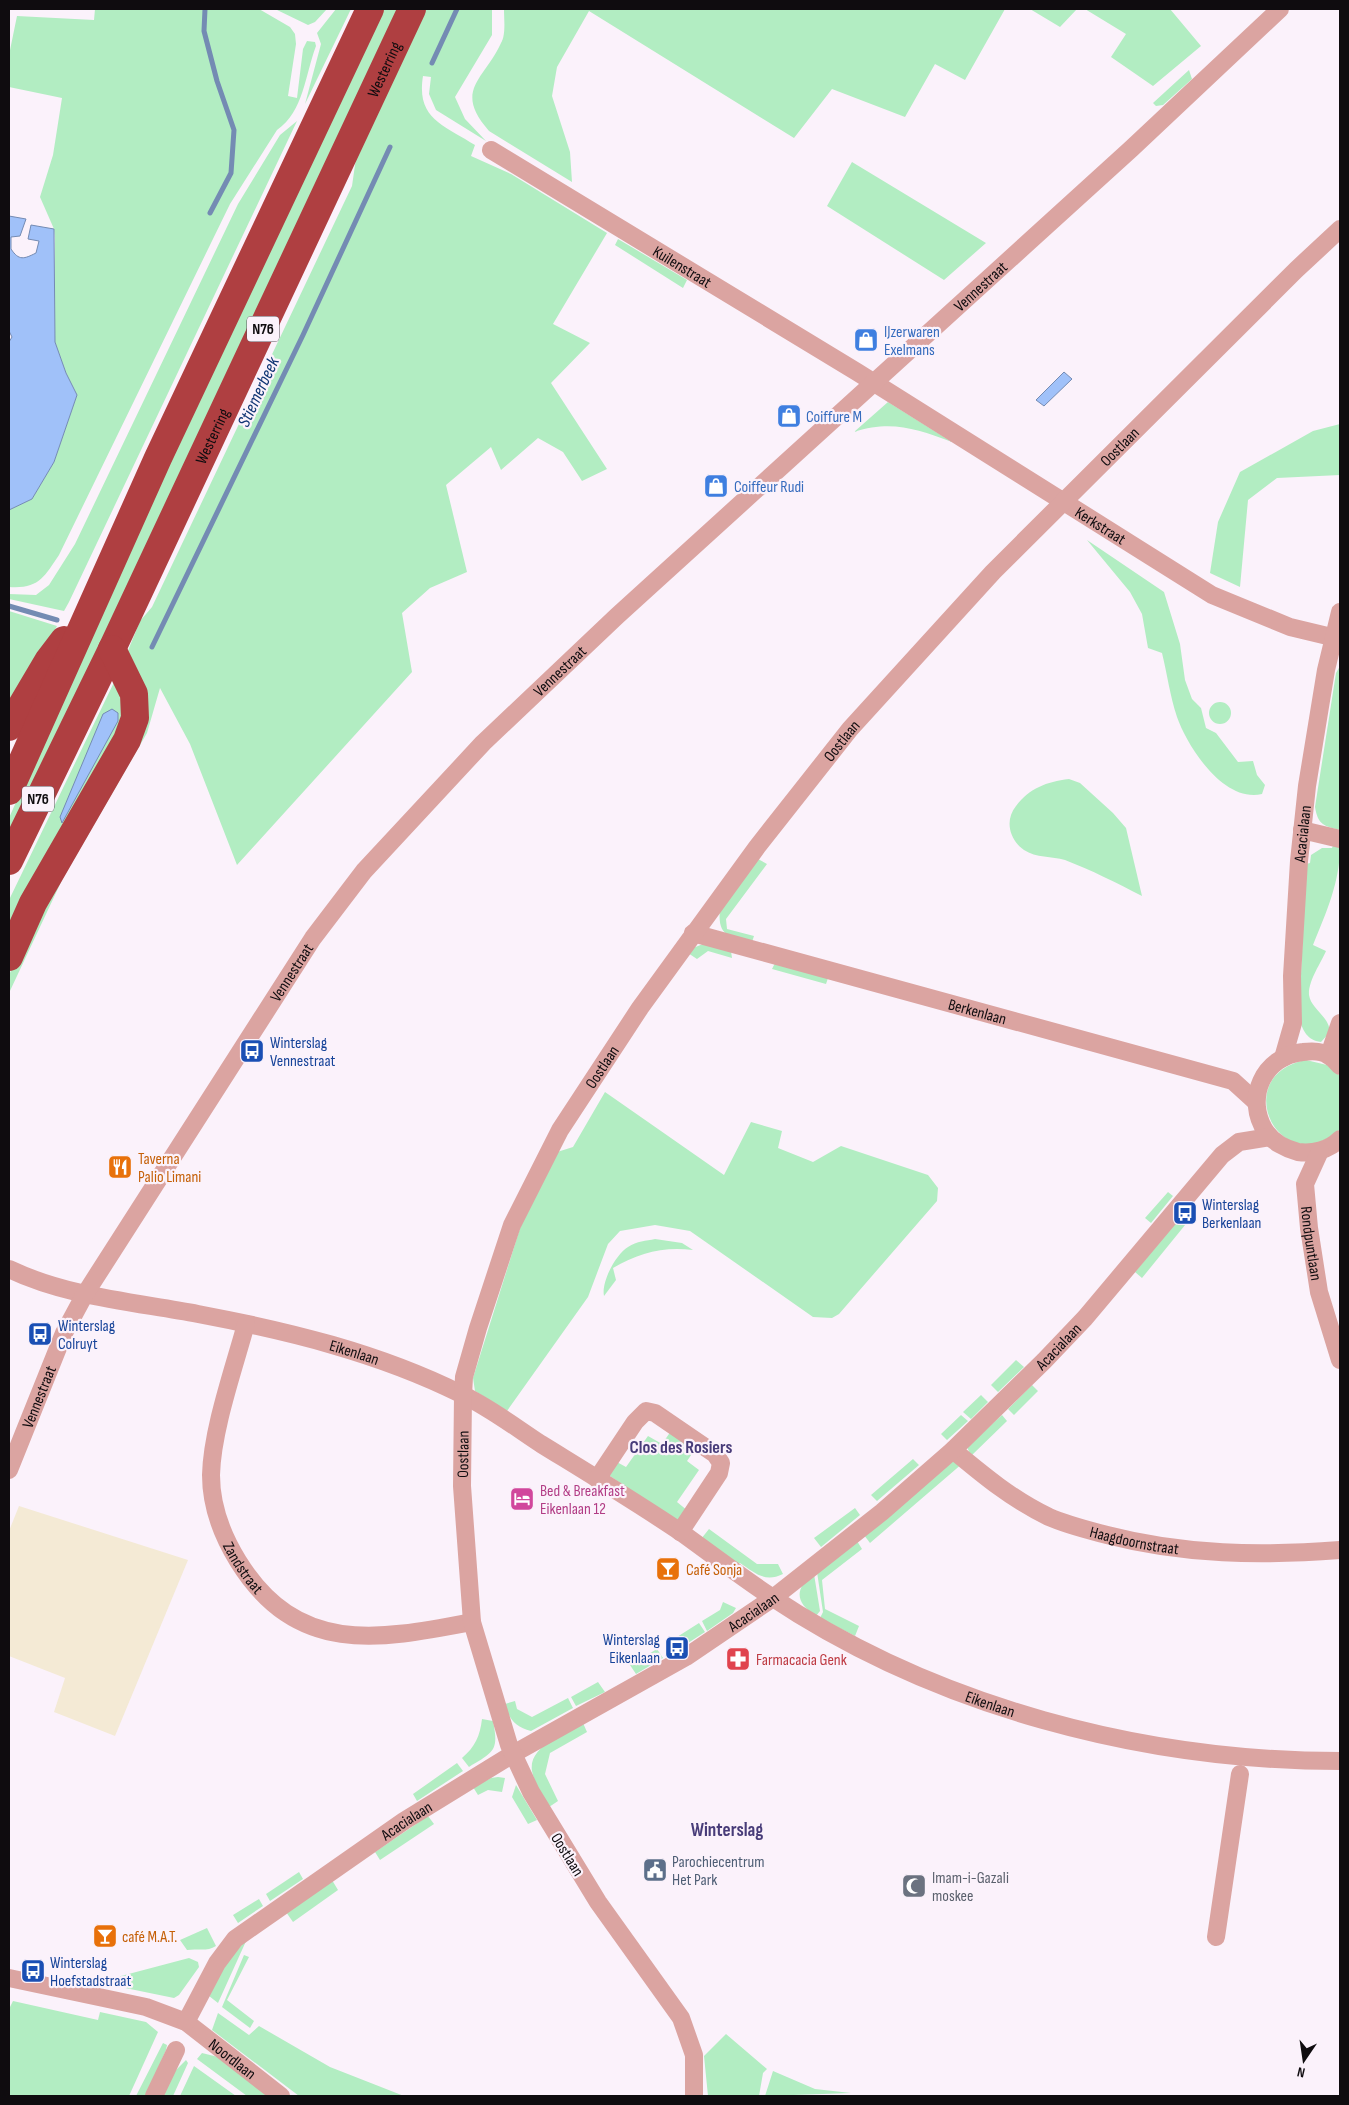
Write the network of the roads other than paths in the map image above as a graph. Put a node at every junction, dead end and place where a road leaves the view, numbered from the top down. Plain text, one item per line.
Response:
1 (370, 9) edge
2 (412, 9) edge
3 (1274, 11) edge
4 (491, 150) dead end
5 (1340, 229) edge
6 (874, 383) junction
7 (1062, 503) junction
8 (90, 608) junction
9 (1340, 612) edge
10 (1337, 638) edge
11 (112, 649) junction
12 (9, 727) edge
13 (9, 791) edge
14 (1302, 830) junction
15 (1340, 839) edge
16 (9, 861) edge
17 (693, 933) junction
18 (9, 957) edge
19 (1293, 1023) junction
20 (1340, 1023) edge
21 (1311, 1051) junction
22 (1284, 1058) junction
23 (1335, 1061) edge
24 (1263, 1076) junction
25 (1233, 1081) junction
26 (1256, 1108) junction
27 (1270, 1137) junction
28 (1340, 1139) edge
29 (1240, 1142) junction
30 (1292, 1150) junction
31 (1320, 1151) junction
32 (1305, 1184) junction
33 (9, 1269) edge
34 (85, 1294) junction
35 (246, 1324) junction
36 (1336, 1334) edge
37 (1340, 1360) edge
38 (463, 1395) junction
39 (953, 1450) junction
40 (9, 1470) edge
41 (598, 1479) junction
42 (680, 1532) junction
43 (1340, 1550) edge
44 (773, 1598) junction
45 (472, 1622) junction
46 (513, 1754) junction
47 (1340, 1761) edge
48 (1240, 1774) dead end
49 (1216, 1936) dead end
50 (9, 1978) edge
51 (186, 2022) junction
52 (176, 2050) dead end
53 (154, 2096) edge
54 (281, 2096) edge
55 (694, 2096) edge

1 - 8 highway, N76
2 - 11 highway, Westerring / N76
3 - 6 street, Vennestraat
4 - 6 street, Kuilenstraat
5 - 7 street, Oostlaan
6 - 7 street, Kerkstraat
6 - 34 street, Vennestraat
7 - 10 street, Kerkstraat
7 - 17 street, Oostlaan
8 - 12 highway
8 - 13 highway, N76
9 - 10 street, Acacialaan
10 - 14 street, Acacialaan
11 - 16 highway, Westerring / N76
11 - 18 highway
14 - 15 street
14 - 19 street, Acacialaan
17 - 25 street, Berkenlaan
17 - 38 street, Oostlaan
19 - 21 street
19 - 22 street, Acacialaan
20 - 23 street
21 - 22 street
21 - 23 street
22 - 24 street
24 - 25 street
24 - 26 street
25 - 26 street, Berkenlaan
26 - 27 street
26 - 29 street
27 - 29 street, Acacialaan
27 - 30 street
28 - 31 street
29 - 39 street, Acacialaan
30 - 31 street
30 - 32 street
31 - 32 street, Rondpuntlaan
32 - 36 street, Rondpuntlaan
33 - 34 street, Eikenlaan
34 - 35 street, Eikenlaan
34 - 40 street, Vennestraat
35 - 38 street, Eikenlaan
35 - 45 street, Zandstraat
36 - 37 street, Rondpuntlaan
38 - 41 street, Eikenlaan
38 - 45 street, Oostlaan
39 - 43 street, Haagdoornstraat
39 - 44 street, Acacialaan
41 - 42 street, Eikenlaan
41 - 42 street
42 - 44 street, Eikenlaan
44 - 46 street, Acacialaan
44 - 47 street, Eikenlaan
45 - 46 street, Oostlaan
46 - 51 street, Acacialaan
46 - 55 street, Oostlaan
48 - 49 street
50 - 51 street, Noordlaan
51 - 54 street, Noordlaan
52 - 53 street

